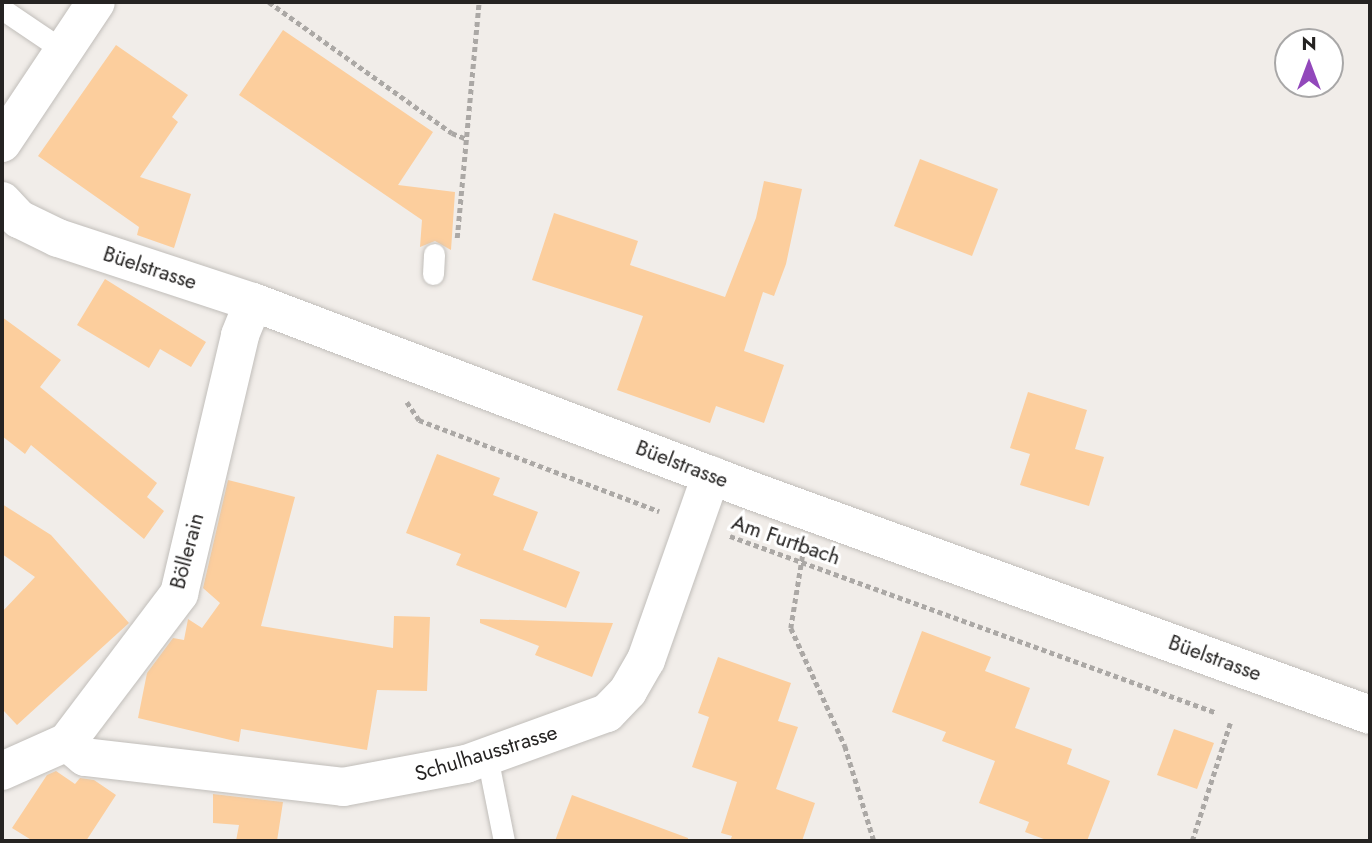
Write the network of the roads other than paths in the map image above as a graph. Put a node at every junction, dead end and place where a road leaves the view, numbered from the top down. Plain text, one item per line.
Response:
1 (96, 2) edge
2 (2, 9) edge
3 (61, 49) junction
4 (2, 143) edge
5 (2, 201) edge
6 (253, 302) junction
7 (711, 475) junction
8 (1370, 715) edge
9 (67, 742) junction
10 (487, 756) junction
11 (2, 771) edge
12 (504, 841) edge

1 - 3 street
2 - 3 lane
3 - 4 street
5 - 6 street, Büelstrasse
6 - 7 street, Büelstrasse
6 - 9 street, Böllerain
7 - 8 street, Büelstrasse
7 - 10 street, Schulhausstrasse
9 - 10 street, Schulhausstrasse
9 - 11 street, Böllerain
10 - 12 lane

